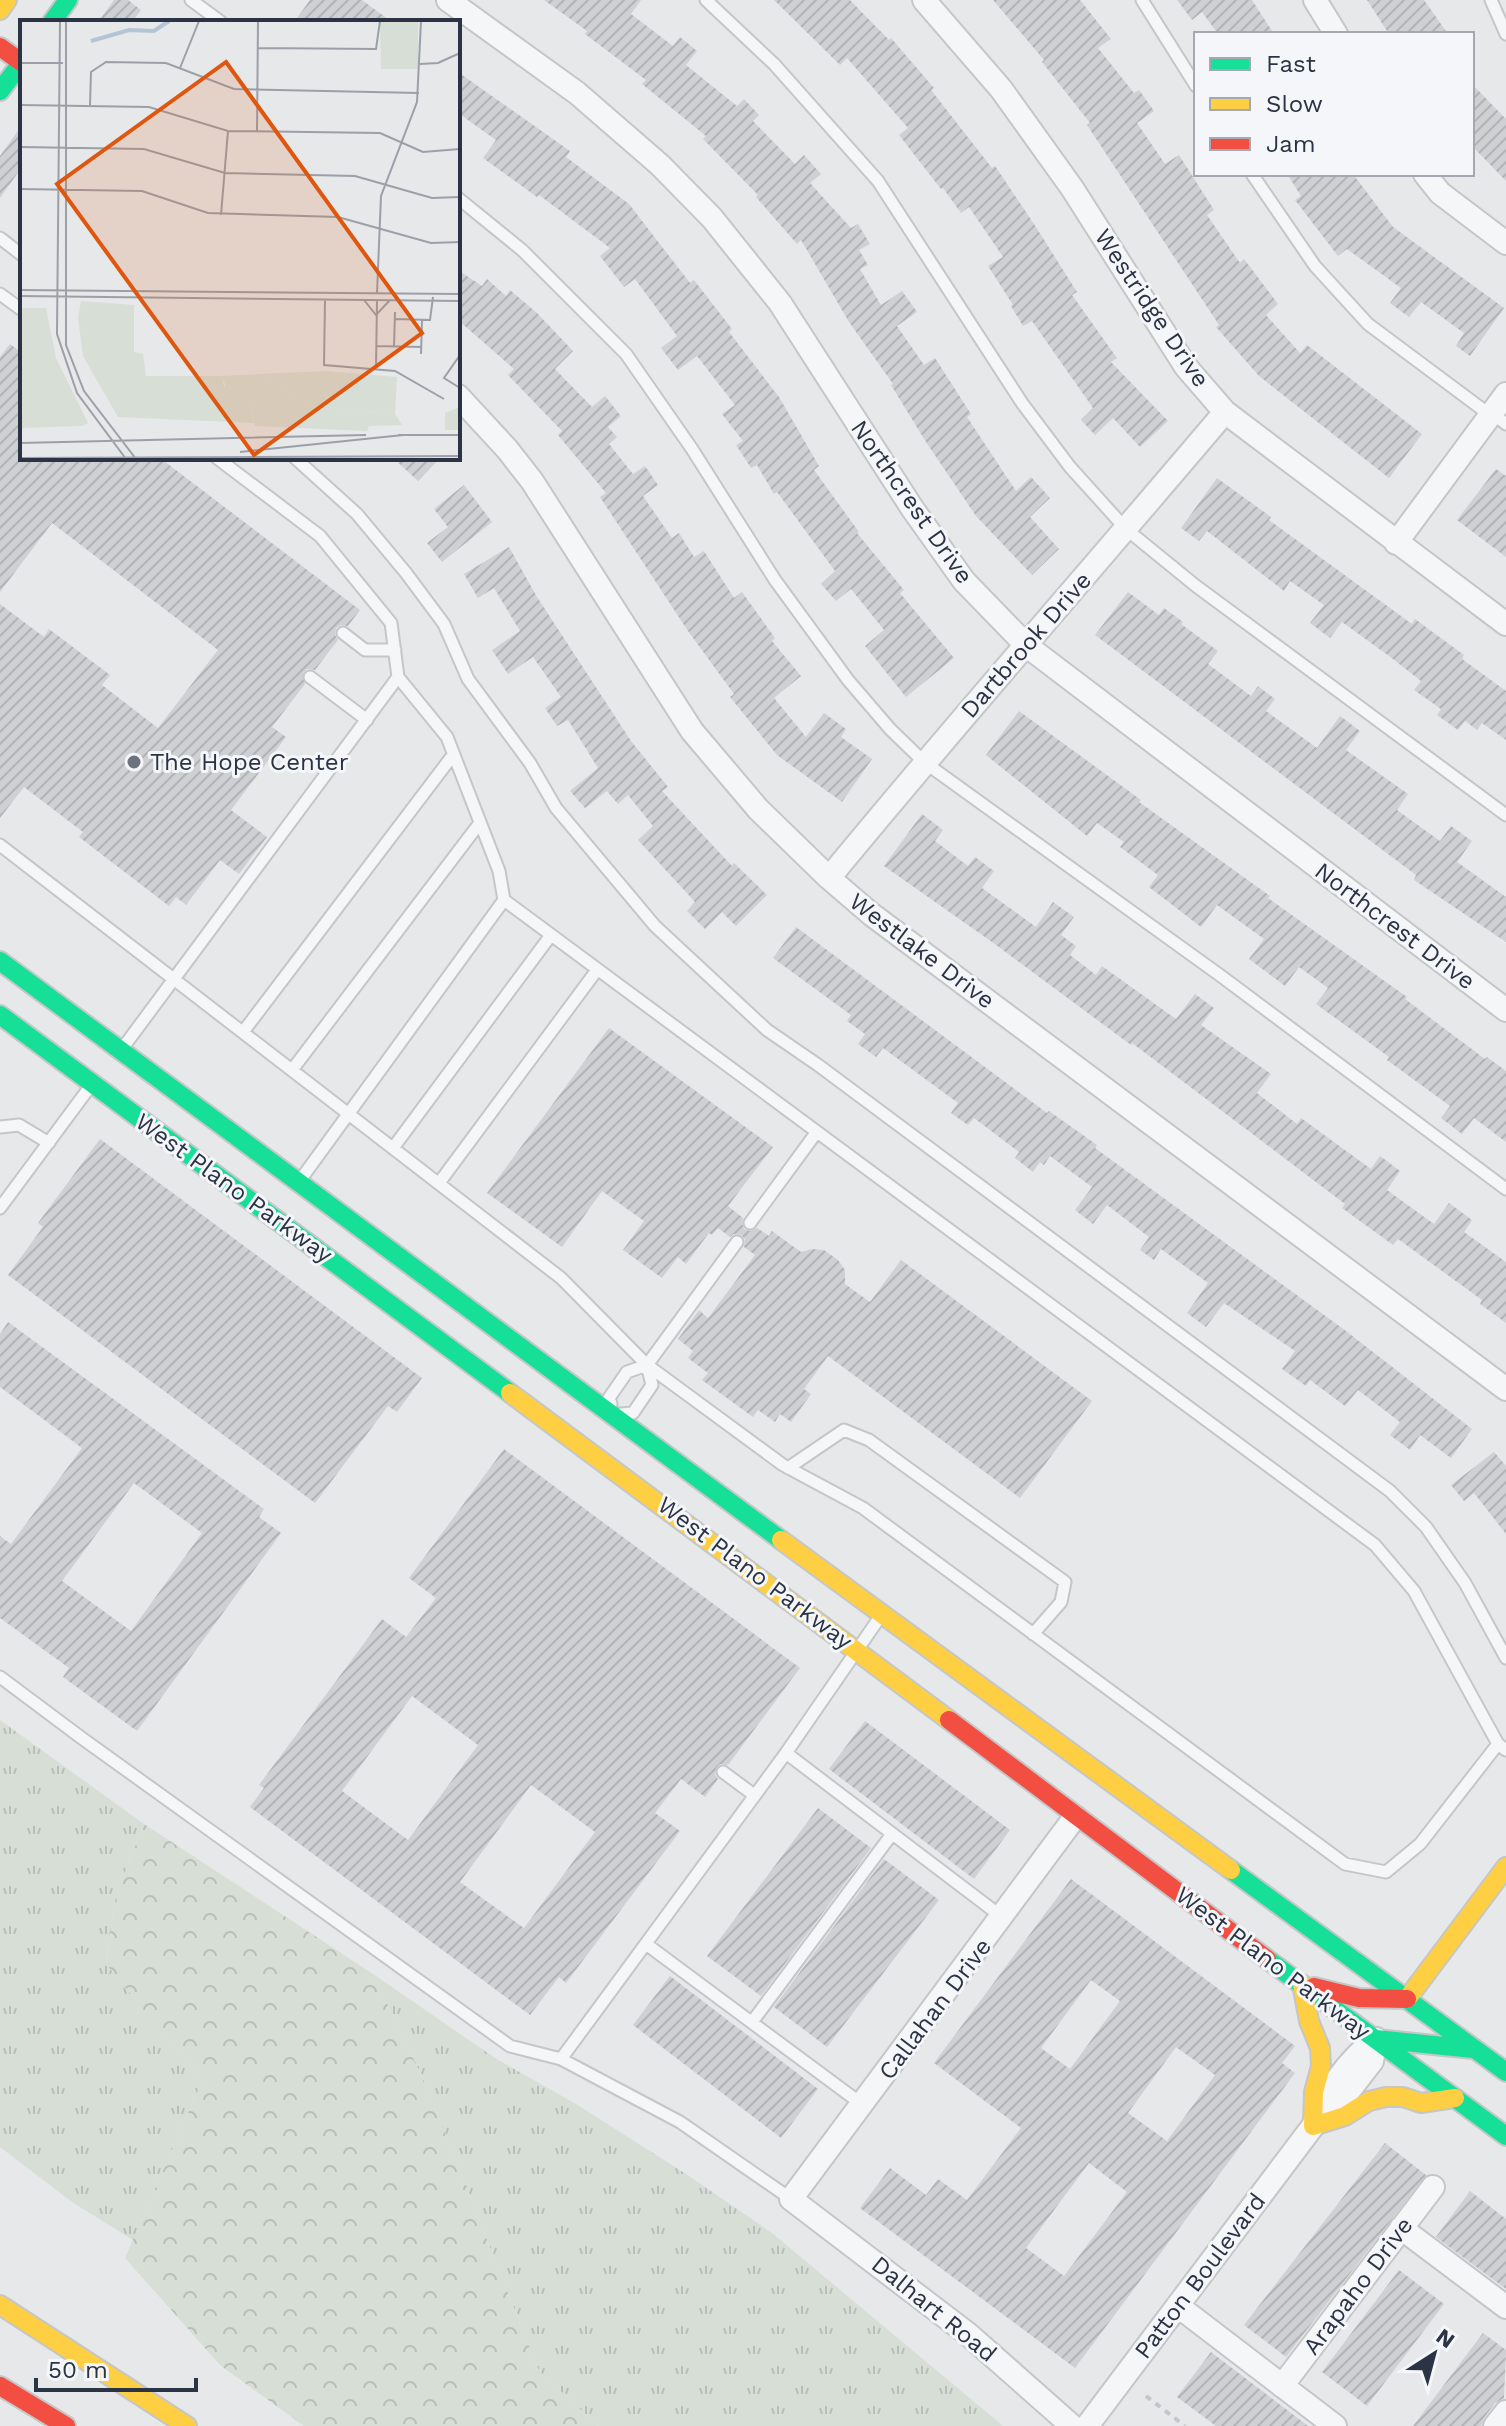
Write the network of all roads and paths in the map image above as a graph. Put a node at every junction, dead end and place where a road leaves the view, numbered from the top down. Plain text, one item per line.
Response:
1 (7, 0) edge
2 (68, 0) edge
3 (191, 0) edge
4 (448, 0) edge
5 (706, 0) edge
6 (924, 0) edge
7 (1142, 0) edge
8 (1315, 0) edge
9 (1491, 0) edge
10 (0, 10) edge
11 (53, 20) edge
12 (218, 20) edge
13 (1335, 32) edge
14 (1506, 34) edge
15 (0, 47) edge
16 (20, 61) edge
17 (20, 65) edge
18 (1194, 83) edge
19 (0, 91) edge
20 (1253, 176) edge
21 (1427, 176) edge
22 (460, 200) edge
23 (0, 238) edge
24 (1506, 243) edge
25 (20, 253) edge
26 (0, 294) edge
27 (20, 309) edge
28 (1506, 394) edge
29 (460, 398) edge
30 (1225, 412) junction
31 (1496, 418) edge
32 (220, 460) edge
33 (297, 460) edge
34 (1126, 529) junction
35 (1396, 543) junction
36 (1506, 624) edge
37 (343, 633) dead end
38 (1027, 646) junction
39 (395, 650) junction
40 (310, 677) dead end
41 (398, 677) junction
42 (367, 720) junction
43 (453, 755) junction
44 (924, 762) junction
45 (1506, 815) edge
46 (479, 824) junction
47 (0, 845) edge
48 (829, 878) junction
49 (504, 900) junction
50 (551, 935) junction
51 (0, 961) edge
52 (597, 970) junction
53 (174, 979) junction
54 (1506, 1010) edge
55 (0, 1013) edge
56 (243, 1032) junction
57 (126, 1054) junction
58 (292, 1070) junction
59 (92, 1084) junction
60 (348, 1114) junction
61 (0, 1127) edge
62 (816, 1133) junction
63 (49, 1143) junction
64 (393, 1148) junction
65 (298, 1182) junction
66 (439, 1183) junction
67 (1506, 1189) edge
68 (0, 1208) edge
69 (750, 1223) dead end
70 (737, 1242) dead end
71 (647, 1365) junction
72 (1506, 1389) edge
73 (604, 1434) junction
74 (788, 1468) junction
75 (883, 1614) junction
76 (1033, 1634) junction
77 (858, 1650) junction
78 (1506, 1658) edge
79 (0, 1677) edge
80 (1502, 1747) edge
81 (786, 1753) junction
82 (723, 1772) dead end
83 (754, 1795) junction
84 (1075, 1817) junction
85 (892, 1834) junction
86 (1506, 1867) edge
87 (1003, 1917) junction
88 (646, 1944) junction
89 (1366, 1969) junction
90 (1302, 1984) junction
91 (1407, 1999) junction
92 (1374, 2000) junction
93 (752, 2022) junction
94 (1376, 2039) junction
95 (1414, 2041) junction
96 (1475, 2049) junction
97 (561, 2059) junction
98 (1506, 2072) edge
99 (1421, 2073) junction
100 (1455, 2098) junction
101 (863, 2105) junction
102 (1313, 2126) junction
103 (1506, 2136) edge
104 (1433, 2187) dead end
105 (791, 2199) junction
106 (1401, 2228) junction
107 (0, 2305) edge
108 (1178, 2306) junction
109 (1506, 2307) edge
110 (0, 2386) edge
111 (1282, 2386) junction
112 (1146, 2396) dead end
113 (1506, 2412) edge
114 (66, 2426) edge
115 (187, 2426) edge
116 (1072, 2426) edge
117 (1087, 2426) edge
118 (1185, 2426) edge
119 (1335, 2426) edge
120 (1495, 2426) edge

1 - 10 main road
2 - 11 main road
3 - 12 lane
4 - 38 street, Northcrest Drive
5 - 34 lane
6 - 30 street, Westridge Drive
7 - 18 lane
8 - 13 street
9 - 14 lane
15 - 16 main road
17 - 19 main road
20 - 31 lane
21 - 24 street
22 - 44 lane
23 - 25 lane
26 - 27 lane
28 - 31 street
29 - 48 street, Westlake Drive
30 - 34 street, Dartbrook Drive
30 - 35 street, Westridge Drive
31 - 35 street
32 - 39 lane
33 - 78 lane
34 - 38 street, Dartbrook Drive
34 - 45 lane
35 - 36 street, Westridge Drive
37 - 39 lane
38 - 44 street, Dartbrook Drive
38 - 54 street, Northcrest Drive
39 - 41 lane
40 - 42 lane
41 - 42 lane
41 - 43 lane
42 - 53 lane
43 - 46 lane
43 - 56 lane
44 - 48 street, Dartbrook Drive
44 - 67 lane
46 - 49 lane
46 - 58 lane
47 - 53 lane
48 - 72 street, Westlake Drive
49 - 50 lane
49 - 60 lane
50 - 52 lane
50 - 64 lane
51 - 57 main road, West Plano Parkway
52 - 62 lane
52 - 66 lane
53 - 56 lane
53 - 57 lane
55 - 57 main road
55 - 59 main road, West Plano Parkway
56 - 58 lane
57 - 65 main road, West Plano Parkway
58 - 60 lane
59 - 63 lane
59 - 73 main road, West Plano Parkway
60 - 64 lane
60 - 65 lane
61 - 63 lane
62 - 69 lane
62 - 80 lane
63 - 68 lane
64 - 66 lane
65 - 73 main road, West Plano Parkway
66 - 71 lane
70 - 71 lane
71 - 73 lane
71 - 73 lane
71 - 74 lane
73 - 75 main road, West Plano Parkway
73 - 77 main road, West Plano Parkway
74 - 76 lane
74 - 76 lane
75 - 77 lane
75 - 89 main road, West Plano Parkway
76 - 80 lane
77 - 81 lane
77 - 84 main road, West Plano Parkway
79 - 97 lane
81 - 83 lane
81 - 85 lane
82 - 83 lane
83 - 88 lane
84 - 87 street, Callahan Drive
84 - 90 main road, West Plano Parkway
85 - 87 lane
85 - 93 lane
86 - 91 main road
87 - 101 street, Callahan Drive
88 - 93 lane
88 - 97 lane
89 - 91 main road, West Plano Parkway
89 - 92 main road
90 - 92 main road
90 - 94 main road, West Plano Parkway
90 - 102 main road
91 - 92 main road
91 - 95 main road
91 - 96 main road, West Plano Parkway
92 - 94 main road
93 - 101 lane
94 - 95 main road
94 - 99 main road, West Plano Parkway
94 - 102 street, Patton Boulevard
95 - 96 main road
95 - 99 main road
96 - 98 main road, West Plano Parkway
97 - 105 lane
99 - 100 main road, West Plano Parkway
100 - 102 main road
100 - 103 main road, West Plano Parkway
101 - 105 street, Callahan Drive
102 - 108 street, Patton Boulevard
104 - 106 street, Arapaho Drive
105 - 116 street, Dalhart Road
106 - 109 street
106 - 111 street, Arapaho Drive
107 - 115 main road
108 - 111 street
108 - 117 street, Patton Boulevard
110 - 114 main road
111 - 119 street
112 - 118 path
113 - 120 street

